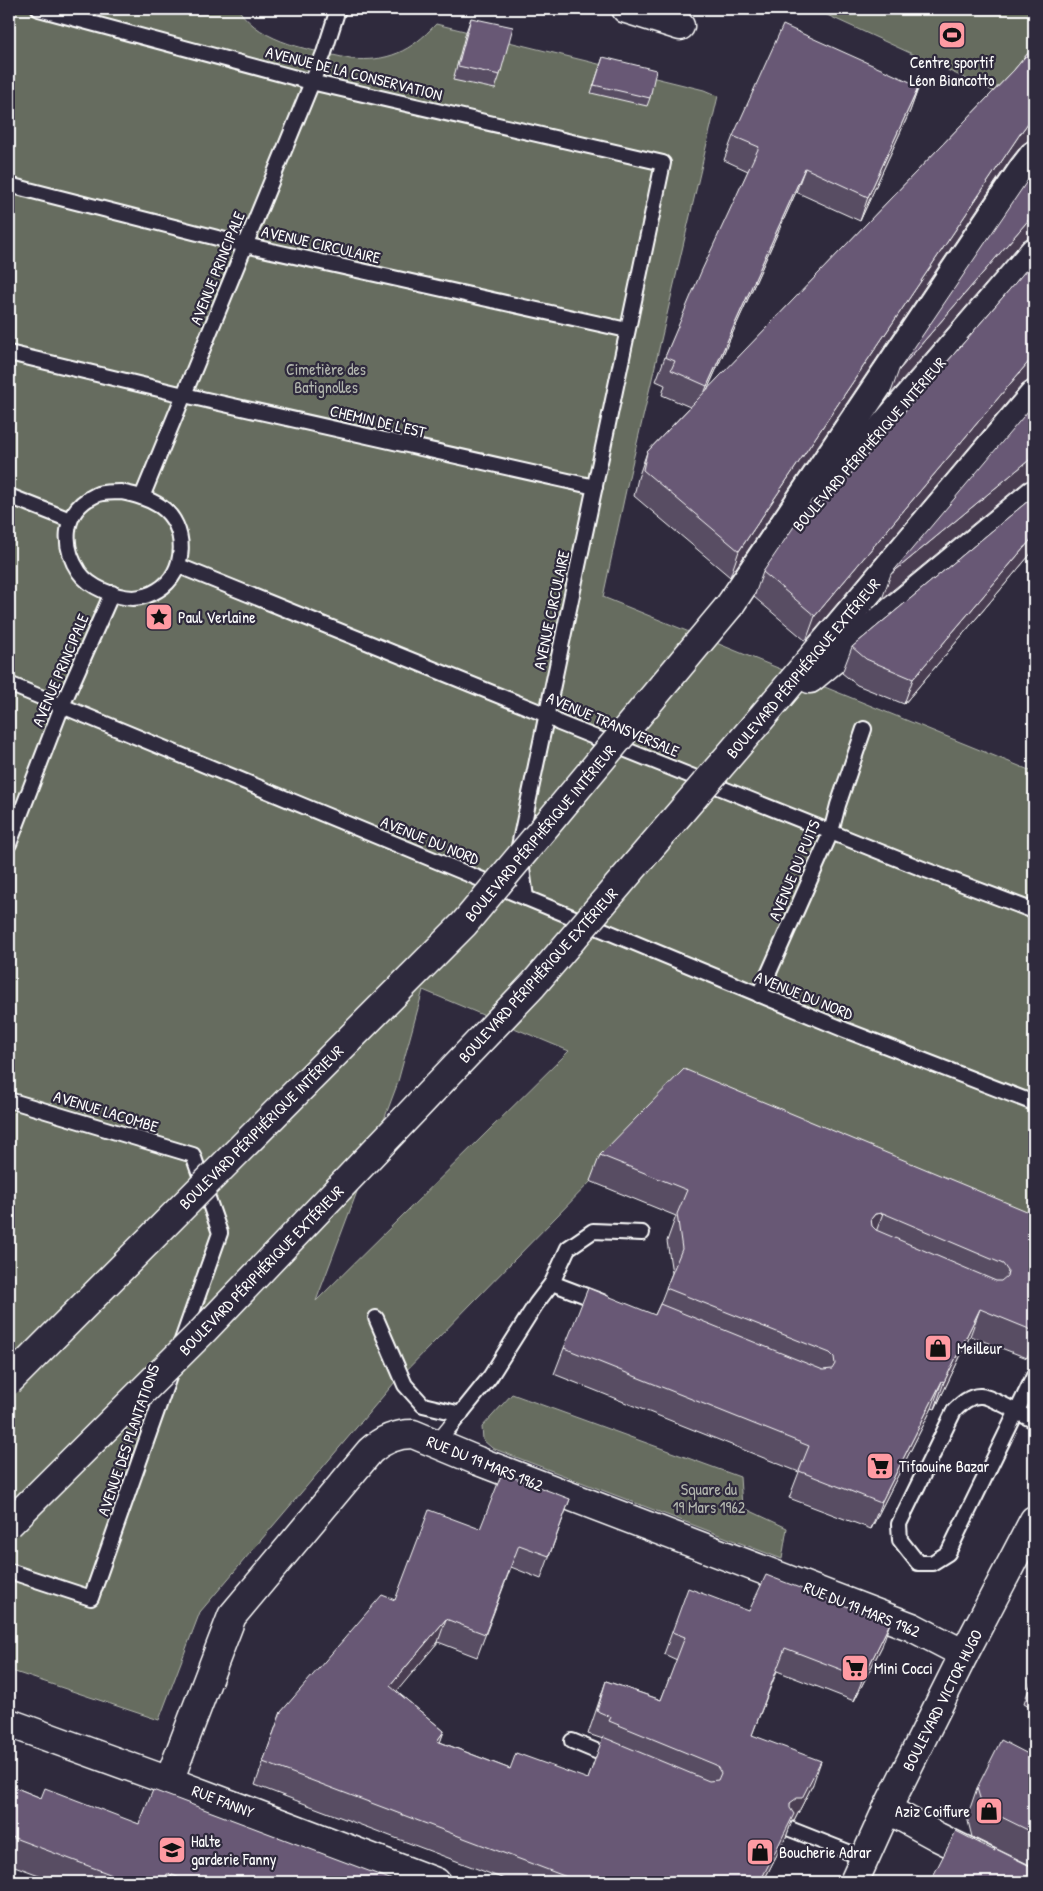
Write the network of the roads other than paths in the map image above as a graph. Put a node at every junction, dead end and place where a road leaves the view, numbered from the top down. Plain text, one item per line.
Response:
1 (39, 9) edge
2 (338, 9) edge
3 (626, 9) edge
4 (680, 26) dead end
5 (311, 82) junction
6 (1034, 154) edge
7 (663, 163) joint
8 (9, 186) edge
9 (245, 245) junction
10 (1034, 252) edge
11 (628, 330) junction
12 (9, 353) edge
13 (184, 395) junction
14 (1034, 395) edge
15 (595, 487) junction
16 (1034, 494) edge
17 (9, 496) edge
18 (142, 497) junction
19 (70, 520) junction
20 (179, 566) junction
21 (112, 594) junction
22 (730, 605) junction
23 (9, 684) edge
24 (62, 706) junction
25 (547, 715) junction
26 (757, 723) junction
27 (864, 729) dead end
28 (831, 832) junction
29 (9, 844) edge
30 (526, 898) junction
31 (1034, 912) edge
32 (759, 995) junction
33 (9, 1100) edge
34 (1034, 1103) edge
35 (193, 1155) joint
36 (642, 1233) dead end
37 (552, 1283) junction
38 (615, 1307) edge
39 (376, 1318) dead end
40 (1034, 1376) edge
41 (9, 1381) edge
42 (1018, 1412) junction
43 (460, 1414) junction
44 (1034, 1421) edge
45 (436, 1444) junction
46 (1034, 1520) edge
47 (9, 1524) edge
48 (9, 1571) edge
49 (964, 1654) junction
50 (9, 1724) edge
51 (572, 1741) dead end
52 (624, 1763) edge
53 (169, 1781) junction
54 (887, 1809) junction
55 (790, 1829) edge
56 (860, 1871) edge
57 (436, 1882) edge
58 (1029, 1882) edge

1 - 5 lane, AVENUE DE LA CONSERVATION
2 - 5 lane, AVENUE PRINCIPALE
3 - 4 main road
5 - 7 lane, AVENUE DE LA CONSERVATION
5 - 9 lane, AVENUE PRINCIPALE
6 - 22 main road
7 - 11 lane, AVENUE CIRCULAIRE
8 - 9 lane, AVENUE CIRCULAIRE
9 - 11 lane, AVENUE CIRCULAIRE
9 - 13 lane, AVENUE PRINCIPALE
10 - 22 main road, BOULEVARD PÉRIPHÉRIQUE INTÉRIEUR
11 - 15 lane, AVENUE CIRCULAIRE
12 - 13 lane, CHEMIN DE L'EST
13 - 15 lane, CHEMIN DE L'EST
13 - 18 lane, AVENUE PRINCIPALE
14 - 26 main road, BOULEVARD PÉRIPHÉRIQUE EXTÉRIEUR
15 - 25 lane, AVENUE CIRCULAIRE
16 - 26 main road
17 - 19 lane
18 - 19 lane
18 - 20 lane
19 - 21 lane
20 - 21 lane
20 - 25 lane, AVENUE TRANSVERSALE
21 - 24 lane, AVENUE PRINCIPALE
22 - 41 main road, BOULEVARD PÉRIPHÉRIQUE INTÉRIEUR, bridge
23 - 24 lane, AVENUE DU NORD
24 - 29 lane, AVENUE PRINCIPALE
24 - 30 lane, AVENUE DU NORD
25 - 28 lane, AVENUE TRANSVERSALE
25 - 30 lane, AVENUE CIRCULAIRE
26 - 47 main road, BOULEVARD PÉRIPHÉRIQUE EXTÉRIEUR, bridge
27 - 28 lane, AVENUE DU PUITS
28 - 31 lane, AVENUE TRANSVERSALE
28 - 32 lane, AVENUE DU PUITS
30 - 32 lane, AVENUE DU NORD
32 - 34 lane, AVENUE DU NORD
33 - 35 lane, AVENUE LACOMBE
35 - 48 lane, AVENUE DES PLANTATIONS
36 - 37 lane
37 - 38 lane
37 - 43 lane
39 - 43 lane
40 - 42 lane
42 - 42 lane
42 - 44 lane
43 - 45 lane
45 - 49 main road, RUE DU 19 MARS 1962
45 - 53 main road, RUE DU 19 MARS 1962
46 - 49 main road, BOULEVARD VICTOR HUGO
49 - 54 main road, BOULEVARD VICTOR HUGO
50 - 53 main road, RUE FANNY
51 - 52 lane
53 - 57 main road, RUE FANNY
54 - 56 main road, BOULEVARD VICTOR HUGO
54 - 58 main road
55 - 56 lane

